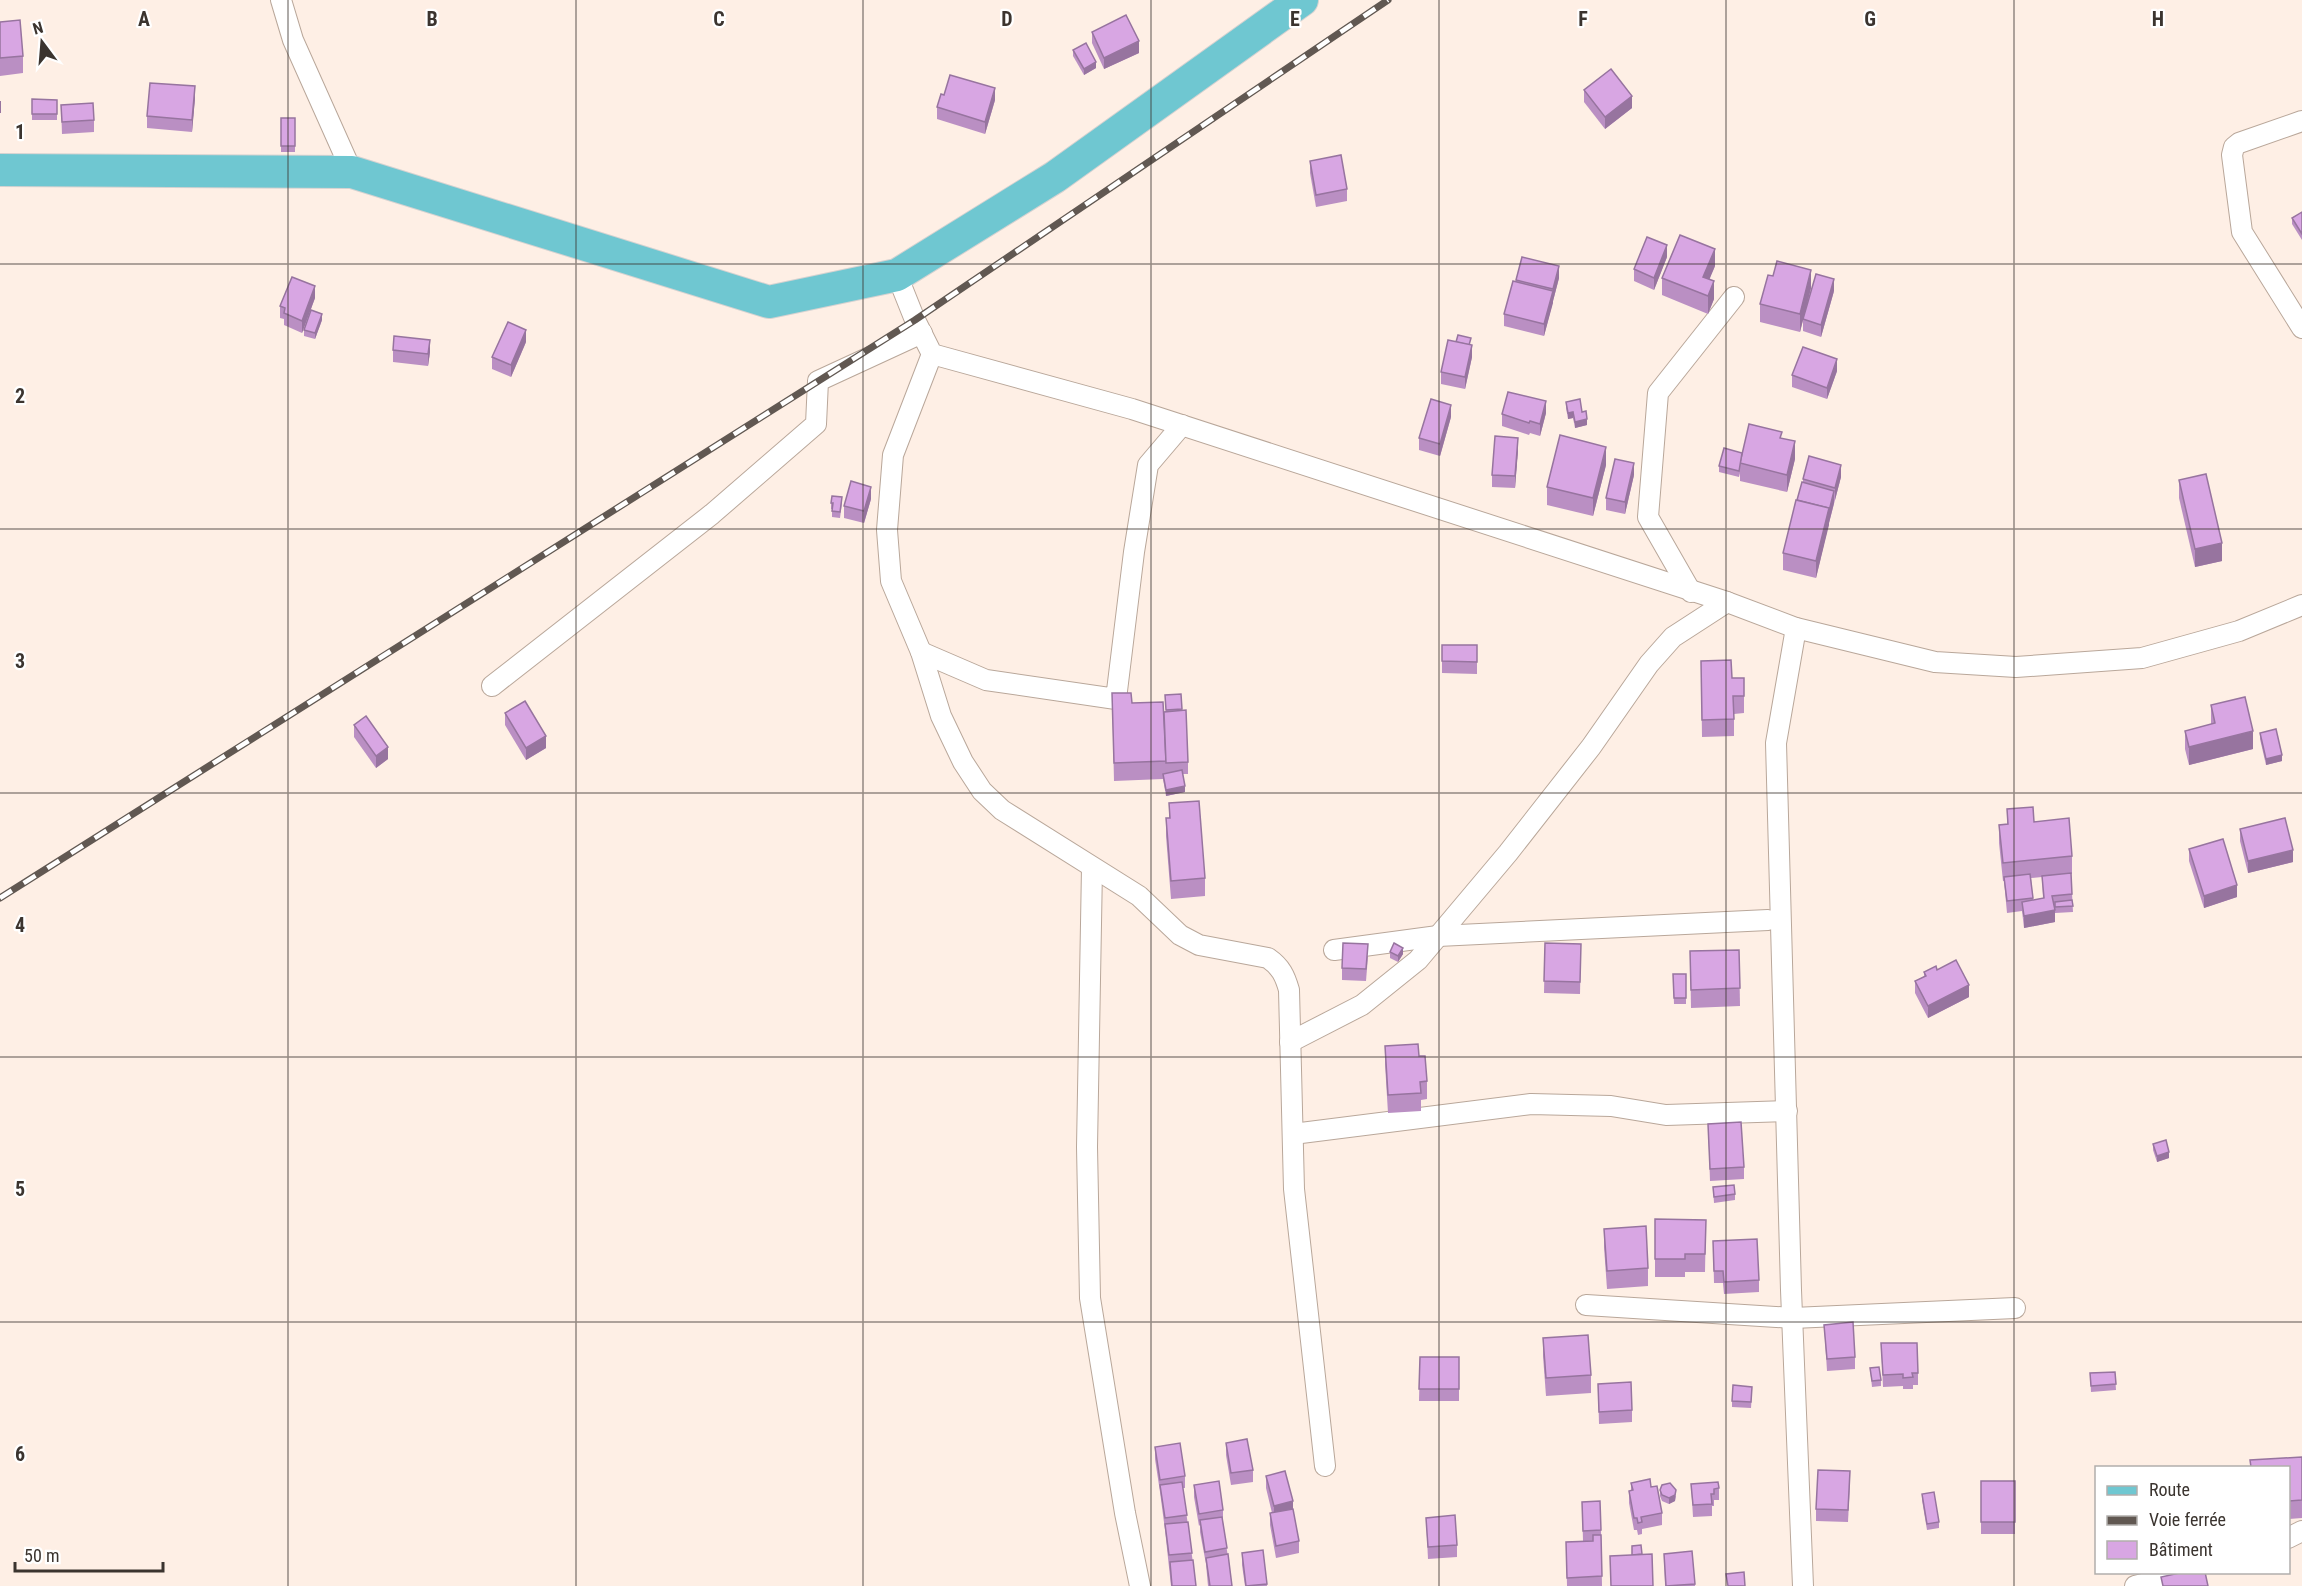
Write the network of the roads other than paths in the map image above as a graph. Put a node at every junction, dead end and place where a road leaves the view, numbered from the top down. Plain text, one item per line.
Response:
1 (282, 0) edge
2 (1302, 0) edge
3 (2302, 121) edge
4 (0, 170) edge
5 (352, 172) junction
6 (897, 275) junction
7 (1734, 297) dead end
8 (2302, 328) edge
9 (922, 333) junction
10 (932, 354) junction
11 (1182, 425) junction
12 (1691, 592) junction
13 (1727, 602) junction
14 (2302, 605) edge
15 (1796, 628) junction
16 (921, 652) junction
17 (492, 686) dead end
18 (1092, 868) junction
19 (1768, 920) dead end
20 (1438, 936) junction
21 (1334, 950) dead end
22 (1290, 1042) junction
23 (1787, 1111) junction
24 (1293, 1134) junction
25 (1586, 1305) dead end
26 (2015, 1308) dead end
27 (1792, 1318) junction
28 (1325, 1466) dead end
29 (2182, 1574) edge
30 (1140, 1586) edge
31 (1803, 1586) edge
32 (2135, 1586) edge

1 - 5 street
2 - 6 main road
3 - 8 street
4 - 5 main road
5 - 6 main road
6 - 9 street
7 - 12 street
9 - 10 street
9 - 17 street
10 - 11 street
10 - 16 street
11 - 12 street
11 - 16 street
12 - 13 street
13 - 15 street
13 - 20 street
14 - 15 street
15 - 23 street
16 - 18 street
18 - 22 street
18 - 30 street
19 - 20 street
20 - 21 street
20 - 22 street
22 - 24 street
23 - 24 street
23 - 27 street
24 - 28 street
25 - 27 street
26 - 27 street
27 - 31 street
29 - 32 street

